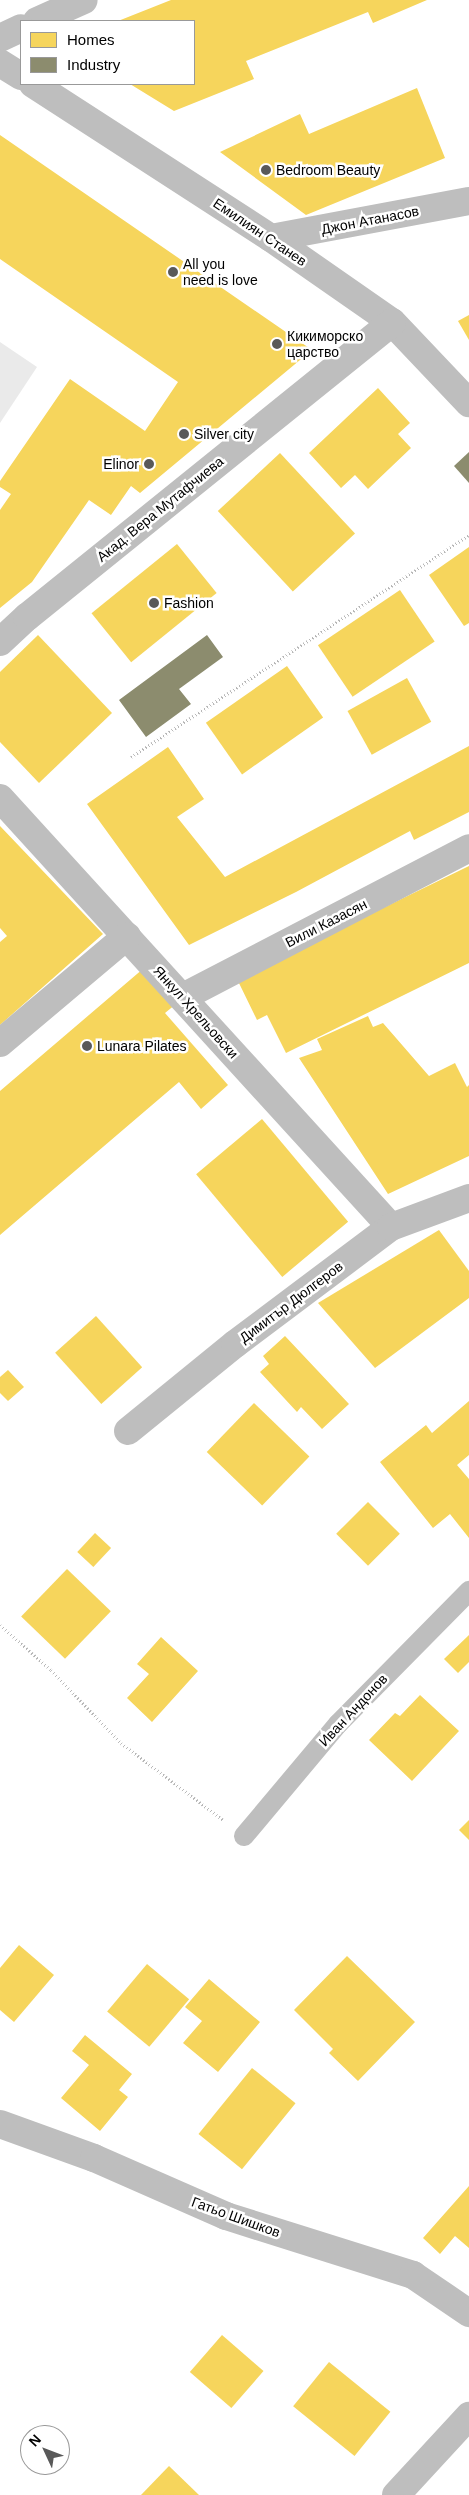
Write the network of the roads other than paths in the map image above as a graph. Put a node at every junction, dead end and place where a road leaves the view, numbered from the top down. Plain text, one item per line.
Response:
1 (84, 0) edge
2 (39, 20) edge
3 (20, 28) edge
4 (0, 38) edge
5 (0, 63) edge
6 (20, 75) edge
7 (35, 85) edge
8 (469, 201) edge
9 (272, 238) junction
10 (392, 322) junction
11 (469, 403) edge
12 (0, 642) edge
13 (0, 798) edge
14 (469, 848) edge
15 (127, 936) junction
16 (183, 997) junction
17 (0, 1043) edge
18 (469, 1198) edge
19 (390, 1227) junction
20 (128, 1431) dead end
21 (469, 1590) edge
22 (244, 1836) road end
23 (0, 2124) edge
24 (469, 2313) edge
25 (469, 2416) edge
26 (396, 2495) edge

1 - 2 street
3 - 4 street
5 - 6 street
7 - 9 street, Емилиян Станев
8 - 9 street, Джон Атанасов
9 - 10 street, Емилиян Станев
10 - 11 street, Емилиян Станев
10 - 12 street, Акад. Вера Мутафчиева
13 - 15 street, Янкул Хрельовски
14 - 16 street, Вили Казасян
15 - 16 street, Янкул Хрельовски
15 - 17 street
16 - 19 street, Янкул Хрельовски
18 - 19 street, Димитър Дюлгеров
19 - 20 street, Димитър Дюлгеров
21 - 22 lane, Иван Андонов
23 - 24 street, Гатьо Шишков
25 - 26 street

